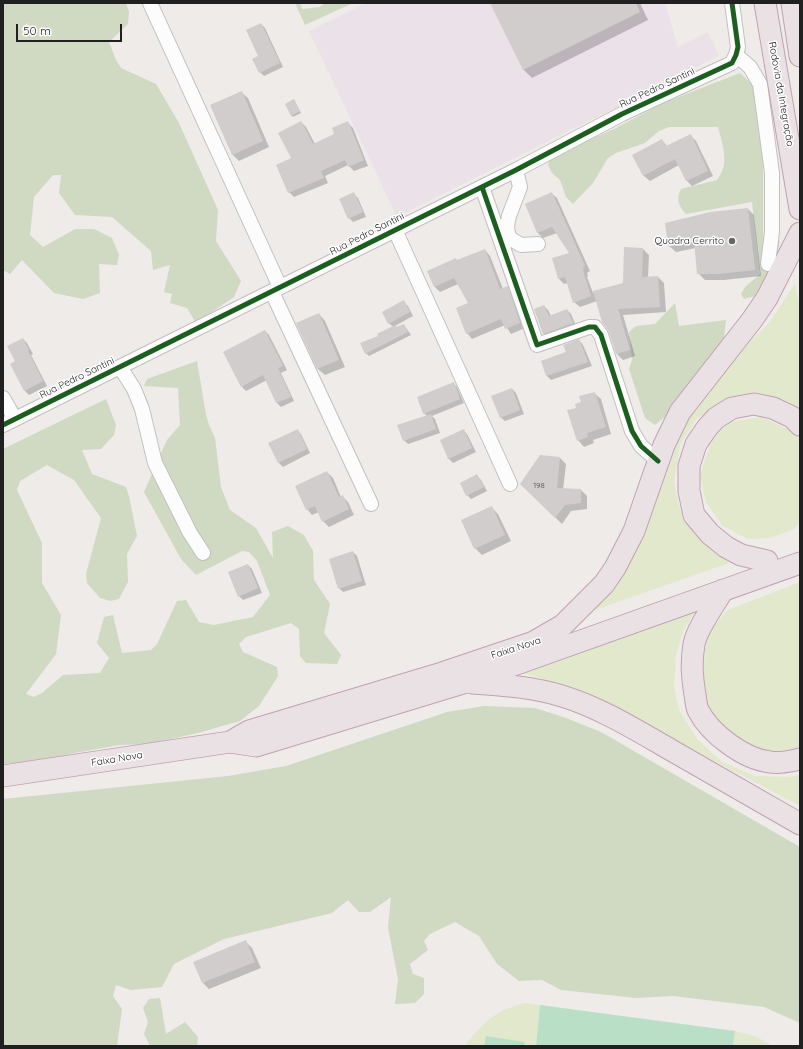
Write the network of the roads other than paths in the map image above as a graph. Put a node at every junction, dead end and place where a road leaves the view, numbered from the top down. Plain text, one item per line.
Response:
1 (150, 3) edge
2 (732, 3) edge
3 (765, 3) edge
4 (792, 3) edge
5 (736, 56) junction
6 (800, 56) edge
7 (516, 170) junction
8 (482, 187) junction
9 (800, 209) edge
10 (395, 230) junction
11 (800, 233) edge
12 (538, 244) dead end
13 (768, 264) dead end
14 (276, 290) junction
15 (120, 367) junction
16 (3, 398) edge
17 (9, 422) edge
18 (800, 425) edge
19 (658, 461) junction
20 (510, 484) dead end
21 (371, 504) dead end
22 (800, 550) edge
23 (203, 553) dead end
24 (767, 561) junction
25 (800, 563) edge
26 (723, 590) junction
27 (529, 644) junction
28 (463, 683) junction
29 (230, 742) junction
30 (800, 759) edge
31 (3, 776) edge
32 (800, 824) edge

1 - 14 street
2 - 5 street
3 - 9 highway, Rodovia da Integração
4 - 6 highway
5 - 7 street, Rua Pedro Santini
5 - 13 street
7 - 8 street, Rua Pedro Santini
7 - 12 street
8 - 10 street, Rua Pedro Santini
8 - 19 street
10 - 14 street, Rua Pedro Santini
10 - 20 street
11 - 19 highway
14 - 15 street, Rua Pedro Santini
14 - 21 street
15 - 17 street, Rua Pedro Santini
15 - 23 street
16 - 17 street
18 - 24 highway
19 - 27 highway
22 - 24 highway, Faixa Nova
24 - 27 highway, Faixa Nova
25 - 26 highway, Faixa Nova
26 - 28 highway, Faixa Nova
26 - 30 highway
27 - 29 highway, Faixa Nova
28 - 29 highway, Faixa Nova
28 - 32 highway
29 - 31 highway, Faixa Nova

